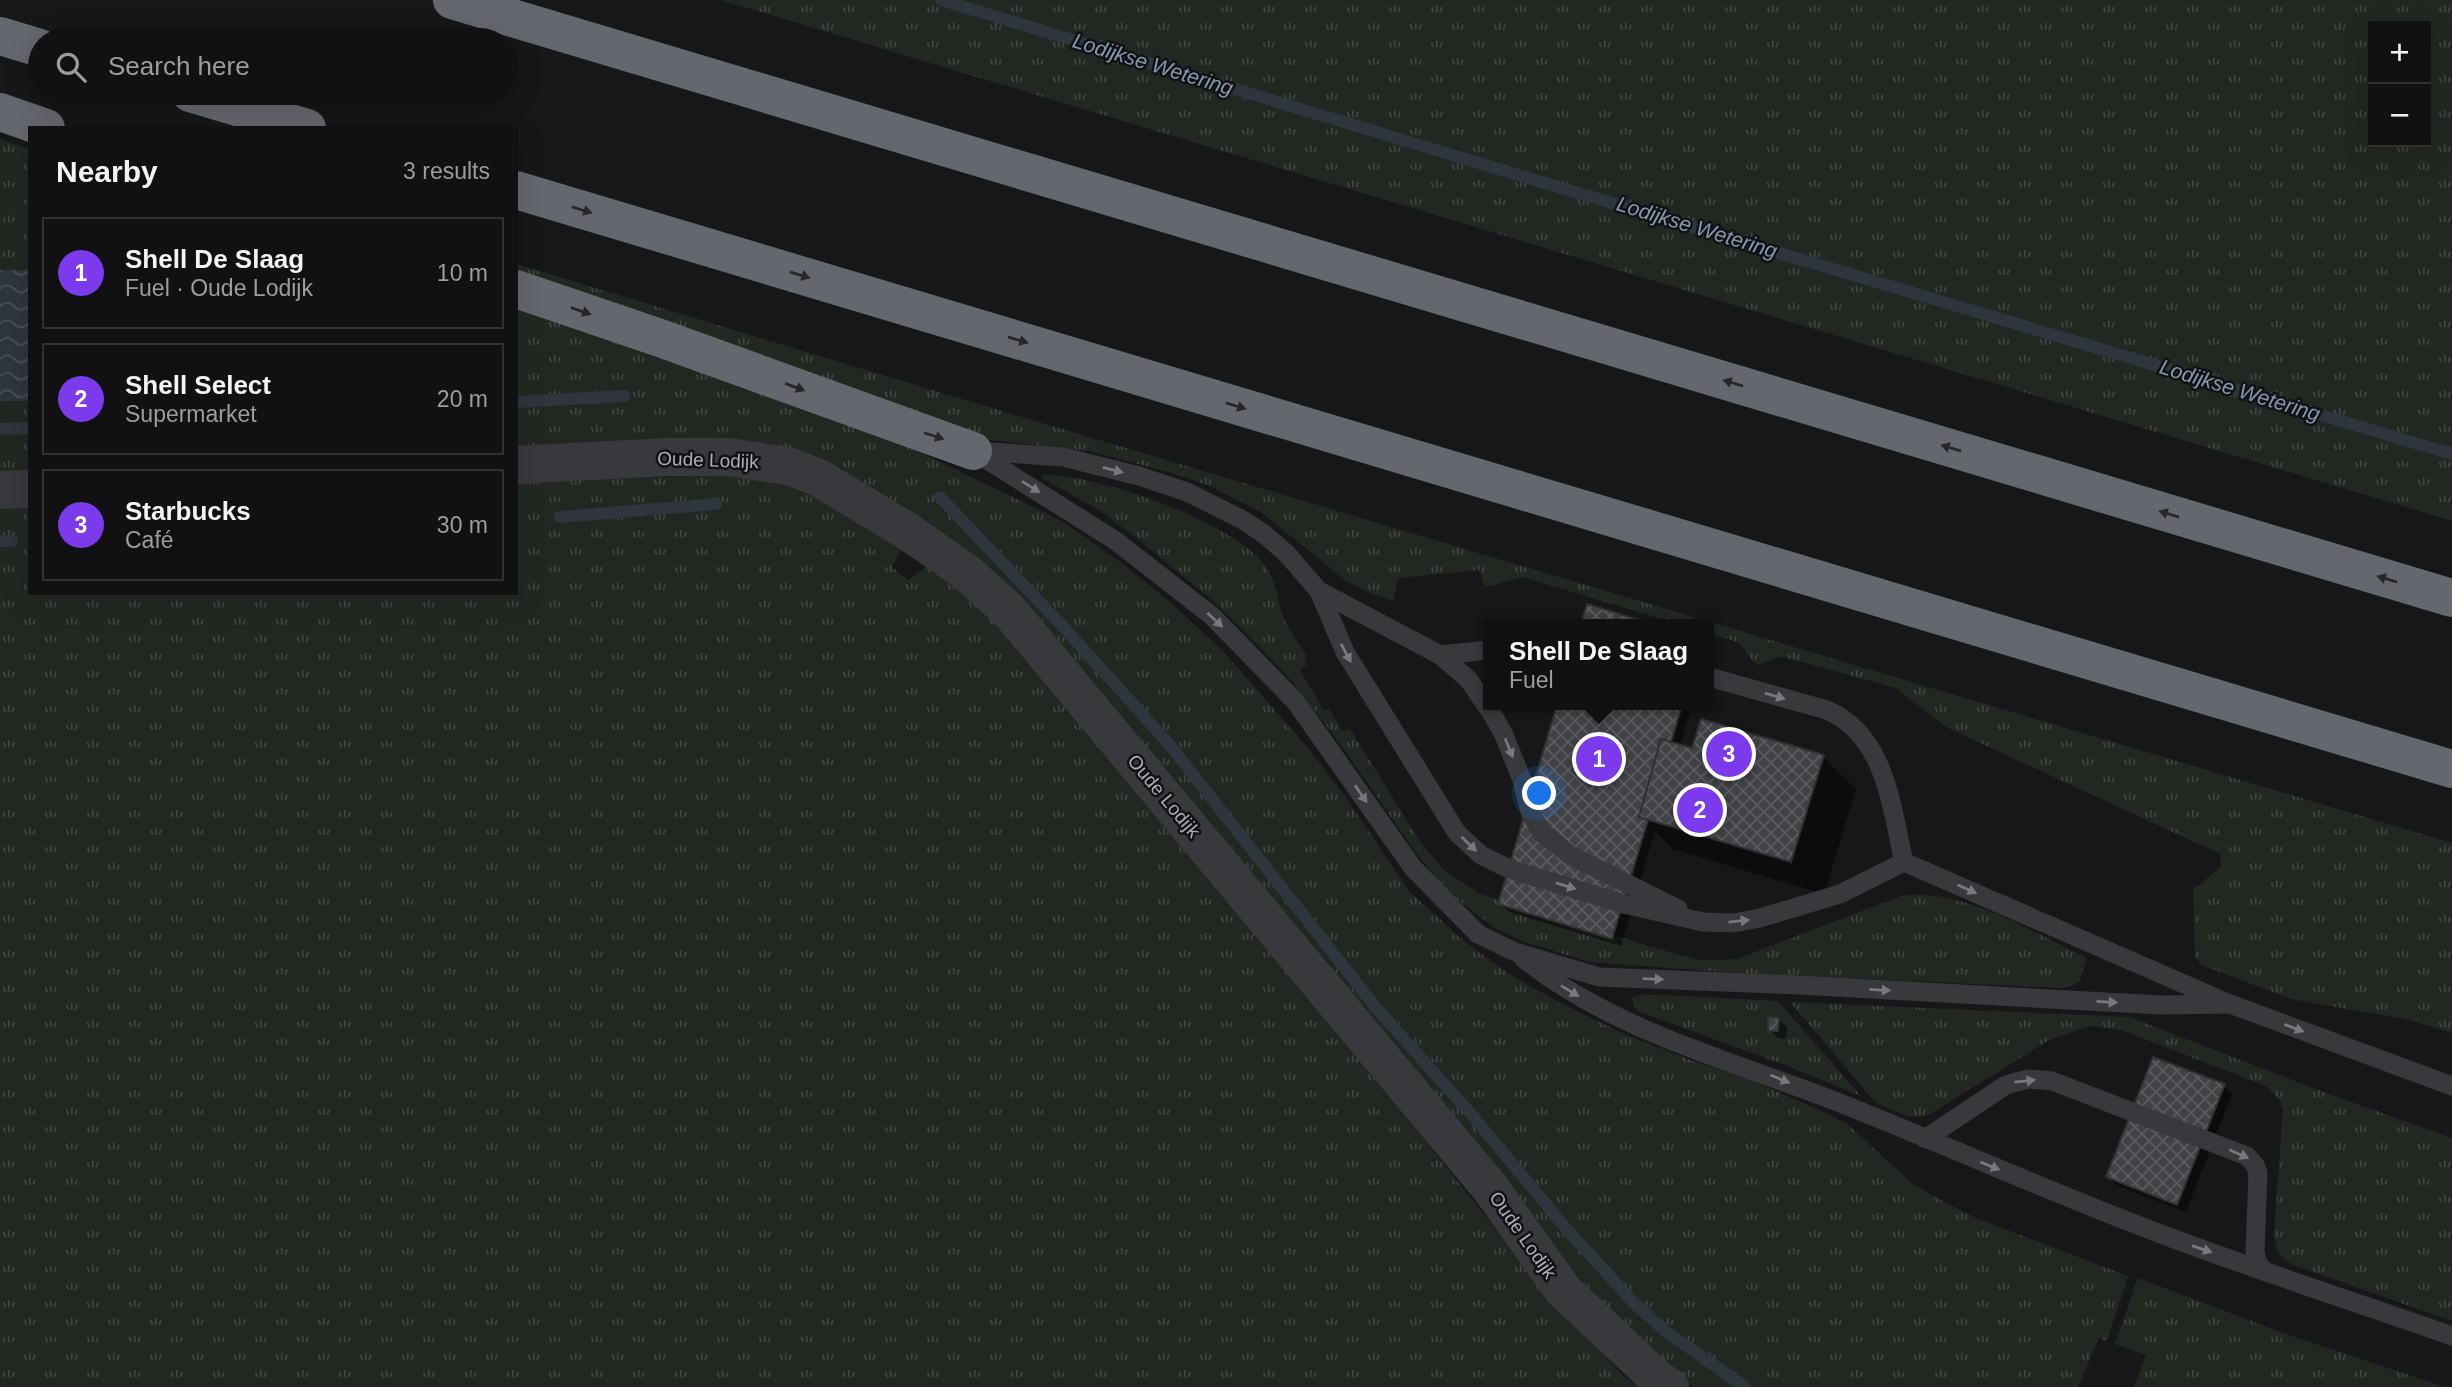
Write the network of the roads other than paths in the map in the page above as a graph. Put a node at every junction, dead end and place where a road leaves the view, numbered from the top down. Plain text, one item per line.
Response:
1 (452, 0) edge
2 (0, 36) edge
3 (28, 44) edge
4 (230, 105) edge
5 (0, 112) edge
6 (40, 126) edge
7 (300, 126) edge
8 (518, 191) edge
9 (518, 290) edge
10 (973, 451) junction
11 (518, 464) edge
12 (28, 489) edge
13 (0, 490) edge
14 (1318, 591) junction
15 (2452, 598) edge
16 (1483, 651) edge
17 (1440, 655) junction
18 (1714, 678) edge
19 (1483, 701) edge
20 (1489, 710) edge
21 (2452, 769) edge
22 (1905, 862) junction
23 (1703, 922) junction
24 (1515, 952) junction
25 (2230, 1004) junction
26 (2452, 1086) edge
27 (1925, 1139) junction
28 (2264, 1270) junction
29 (2452, 1336) edge
30 (1670, 1387) edge

15 -> 1 highway
2 - 3 highway
4 - 7 highway
5 - 6 highway
8 -> 21 highway
9 -> 10 highway
10 -> 14 lane
10 -> 24 lane
11 - 30 street, Oude Lodijk
12 - 13 street
14 - 17 lane
14 -> 23 lane
16 - 17 lane
17 -> 19 lane
18 -> 22 lane
20 -> 23 lane
23 -> 22 lane
22 -> 25 lane
24 -> 25 lane
24 -> 27 lane
25 -> 26 lane
27 -> 28 lane
27 -> 28 lane
28 - 29 lane

